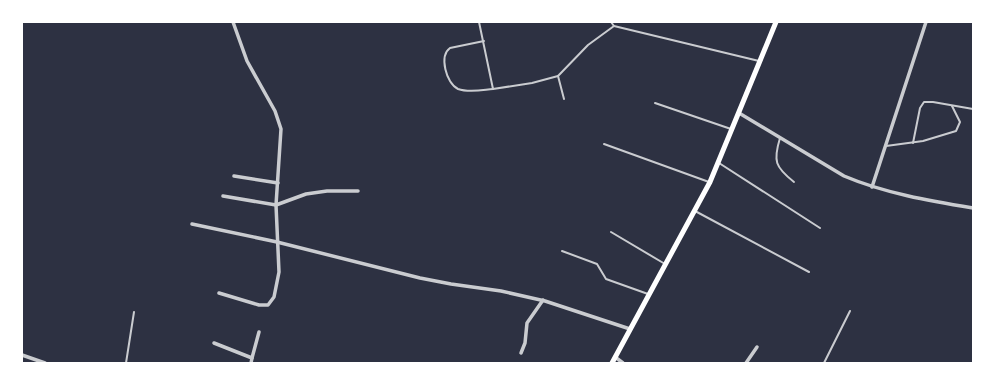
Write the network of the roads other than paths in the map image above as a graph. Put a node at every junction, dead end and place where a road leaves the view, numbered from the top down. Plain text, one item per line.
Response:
1 (233, 22) edge
2 (479, 22) edge
3 (611, 22) edge
4 (776, 22) edge
5 (926, 22) edge
6 (614, 26) junction
7 (484, 42) junction
8 (760, 61) junction
9 (558, 76) junction
10 (494, 89) junction
11 (564, 99) dead end
12 (655, 102) dead end
13 (952, 106) junction
14 (973, 109) edge
15 (739, 113) junction
16 (732, 130) junction
17 (780, 138) junction
18 (913, 143) junction
19 (604, 144) dead end
20 (886, 146) junction
21 (718, 163) junction
22 (234, 176) dead end
23 (710, 182) junction
24 (794, 182) dead end
25 (278, 183) junction
26 (872, 187) junction
27 (358, 191) dead end
28 (223, 196) dead end
29 (276, 206) junction
30 (973, 208) edge
31 (695, 211) junction
32 (192, 224) dead end
33 (820, 228) dead end
34 (611, 232) dead end
35 (276, 242) junction
36 (562, 251) dead end
37 (666, 264) junction
38 (809, 272) dead end
39 (219, 293) dead end
40 (649, 295) junction
41 (542, 300) junction
42 (850, 311) dead end
43 (134, 312) dead end
44 (630, 329) junction
45 (259, 332) dead end
46 (214, 343) dead end
47 (757, 347) dead end
48 (521, 353) dead end
49 (22, 355) edge
50 (615, 357) junction
51 (252, 358) junction
52 (46, 363) edge
53 (126, 363) edge
54 (251, 363) edge
55 (612, 363) edge
56 (623, 363) edge
57 (746, 363) edge
58 (824, 363) edge

1 - 25 street
2 - 7 lane
3 - 6 lane
4 - 8 main road
5 - 20 street
6 - 8 lane
6 - 9 lane
7 - 10 lane
7 - 10 lane
8 - 15 main road
9 - 10 lane
9 - 11 lane
12 - 16 lane
13 - 14 lane
13 - 18 lane
13 - 18 lane
15 - 16 main road
15 - 17 street
16 - 21 main road
17 - 24 lane
17 - 26 street
18 - 20 lane
19 - 23 lane
20 - 26 street
21 - 23 main road
21 - 33 lane
22 - 25 street
23 - 31 main road
25 - 29 street
26 - 30 street
27 - 29 street
28 - 29 street
29 - 35 street
31 - 37 main road
31 - 38 lane
32 - 35 street
34 - 37 lane
35 - 39 street
35 - 41 street
36 - 40 lane
37 - 40 main road
40 - 44 main road
41 - 44 street
41 - 48 street
42 - 58 lane
43 - 53 lane
44 - 50 main road
45 - 51 street
46 - 51 street
47 - 57 street
49 - 52 street
50 - 55 main road
50 - 56 street
51 - 54 street

